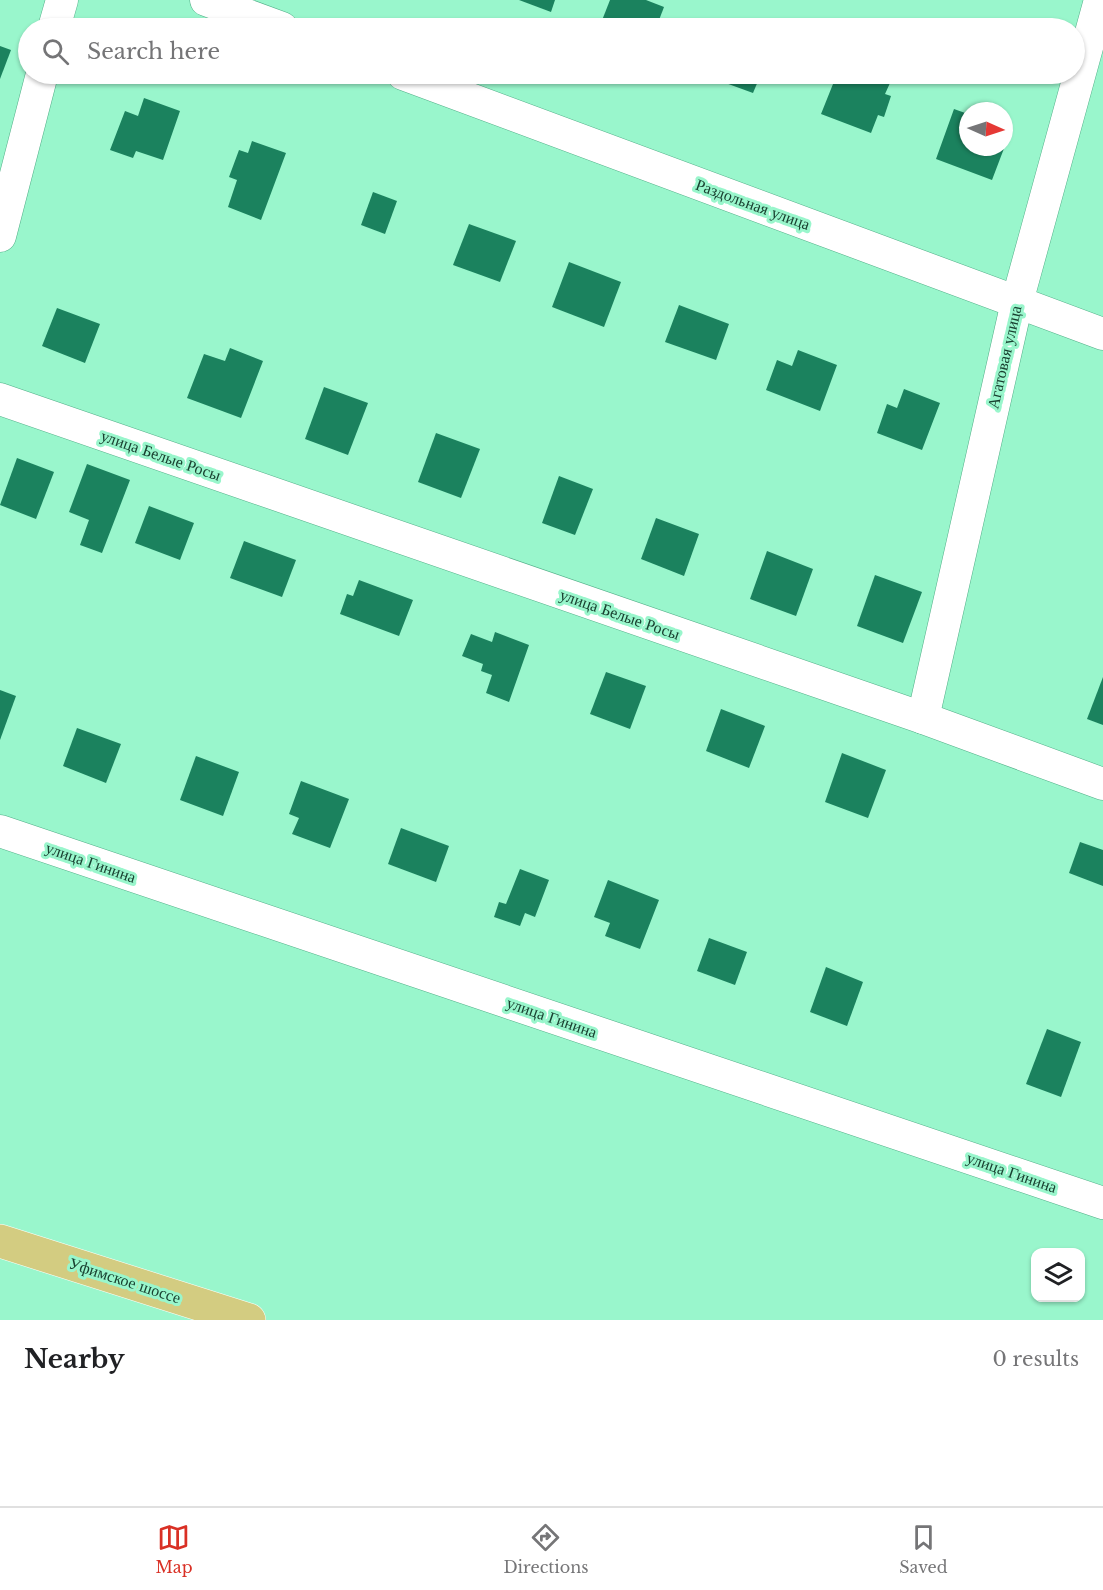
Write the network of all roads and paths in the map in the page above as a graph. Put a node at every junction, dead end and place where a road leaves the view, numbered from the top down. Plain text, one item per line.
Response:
1 (62, 0) edge
2 (206, 0) edge
3 (1100, 0) edge
4 (57, 18) edge
5 (255, 18) edge
6 (1085, 55) edge
7 (39, 84) edge
8 (430, 84) edge
9 (1077, 84) edge
10 (0, 236) edge
11 (1017, 302) junction
12 (1103, 334) edge
13 (0, 399) edge
14 (923, 718) junction
15 (1103, 784) edge
16 (0, 831) edge
17 (1103, 1203) edge
18 (0, 1240) edge
19 (249, 1320) edge

1 - 4 street
2 - 5 street
3 - 6 street, Агатовая улица
7 - 10 street
8 - 11 street, Раздольная улица
9 - 11 street, Агатовая улица
11 - 12 street, Раздольная улица
11 - 14 street, Агатовая улица
13 - 14 street, улица Белые Росы
14 - 15 street, улица Белые Росы
16 - 17 street, улица Гинина
18 - 19 main road, Уфимское шоссе

